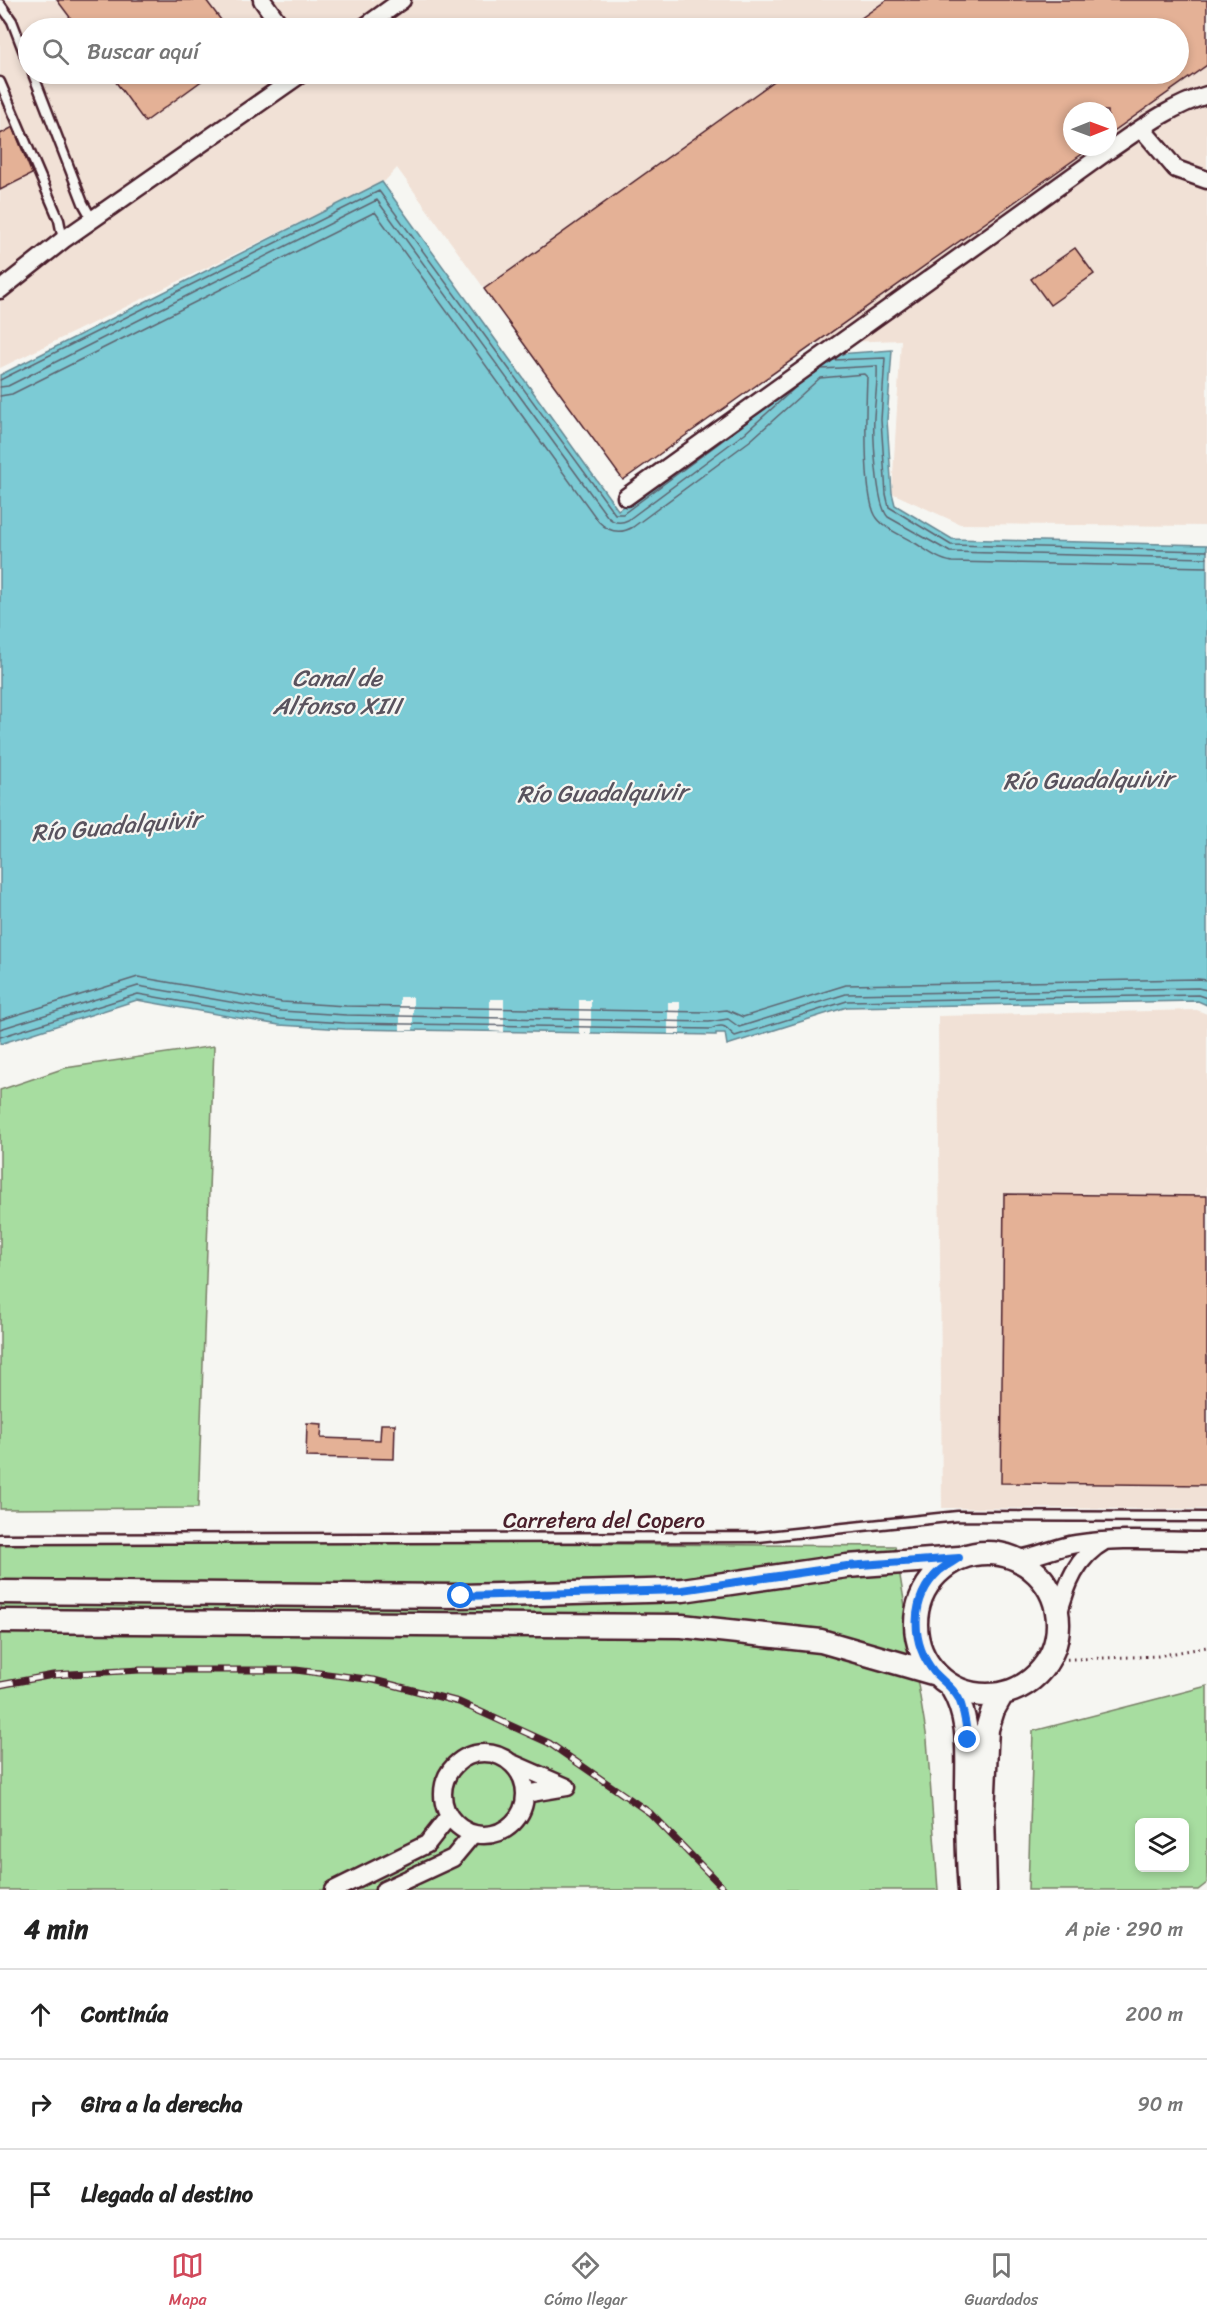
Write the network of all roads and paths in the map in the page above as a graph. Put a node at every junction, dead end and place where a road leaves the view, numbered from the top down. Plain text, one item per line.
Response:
1 (262, 0) edge
2 (402, 0) edge
3 (0, 4) edge
4 (275, 18) edge
5 (377, 18) edge
6 (18, 37) edge
7 (0, 82) edge
8 (37, 84) edge
9 (287, 84) edge
10 (1207, 95) edge
11 (1142, 129) junction
12 (1207, 180) edge
13 (92, 219) junction
14 (63, 240) junction
15 (0, 290) edge
16 (626, 497) dead end
17 (1207, 1516) edge
18 (0, 1539) edge
19 (1105, 1541) junction
20 (1207, 1541) edge
21 (959, 1558) junction
22 (1017, 1559) junction
23 (0, 1592) edge
24 (1058, 1616) junction
25 (0, 1621) edge
26 (1207, 1647) edge
27 (1049, 1660) junction
28 (944, 1680) junction
29 (1002, 1694) junction
30 (510, 1762) junction
31 (525, 1794) junction
32 (449, 1816) junction
33 (472, 1834) junction
34 (334, 1890) edge
35 (384, 1890) edge
36 (970, 1890) edge
37 (985, 1890) edge

1 - 4 street
2 - 5 street
3 - 6 lane
7 - 14 lane
8 - 13 lane
9 - 13 street
10 - 11 street
11 - 12 street
11 - 16 street
13 - 14 street
14 - 15 street
17 - 18 lane, Carretera del Copero
19 - 20 street
19 - 22 street
19 - 24 street
21 - 22 main road
21 - 23 main road
21 - 28 main road
22 - 24 main road
24 - 27 main road
25 - 28 main road
26 - 27 path
27 - 29 main road
28 - 29 main road
28 - 36 main road
29 - 37 main road
30 - 31 street
30 - 31 street
30 - 32 street
31 - 33 street
32 - 33 street
32 - 34 street
33 - 35 street

